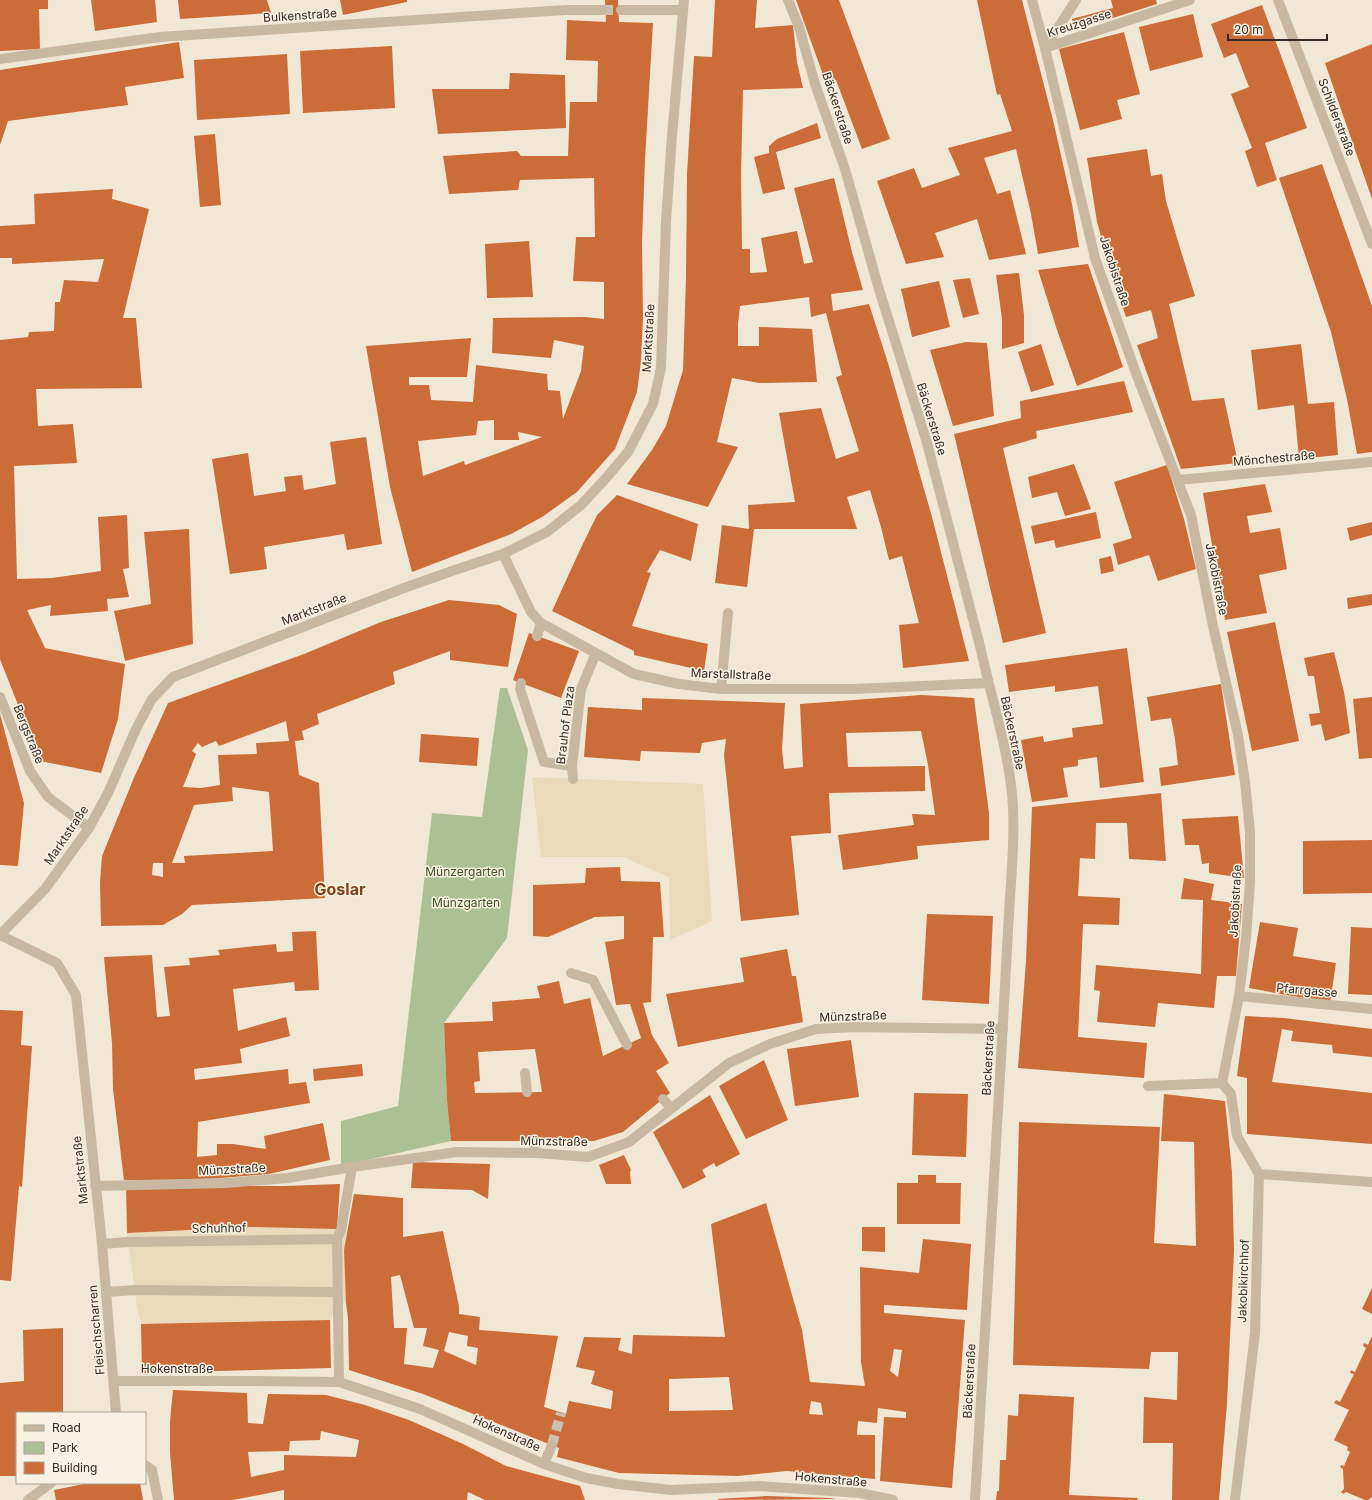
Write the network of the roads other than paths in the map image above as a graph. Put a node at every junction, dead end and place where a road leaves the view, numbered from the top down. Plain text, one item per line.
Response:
1 (788, 0) edge
2 (1032, 0) edge
3 (1076, 0) edge
4 (1190, 0) edge
5 (1278, 0) edge
6 (684, 5) edge
7 (603, 10) tunnel mouth
8 (621, 10) tunnel mouth
9 (1045, 48) junction
10 (0, 59) edge
11 (1372, 244) edge
12 (1372, 462) edge
13 (1178, 480) junction
14 (503, 554) junction
15 (728, 613) dead end
16 (542, 623) junction
17 (537, 636) dead end
18 (596, 653) junction
19 (521, 683) dead end
20 (988, 683) junction
21 (721, 689) junction
22 (0, 697) edge
23 (572, 766) junction
24 (573, 779) dead end
25 (89, 828) junction
26 (0, 935) edge
27 (571, 973) dead end
28 (1239, 996) junction
29 (1372, 1009) edge
30 (1003, 1030) junction
31 (627, 1045) dead end
32 (525, 1073) dead end
33 (1222, 1083) junction
34 (1148, 1086) dead end
35 (527, 1092) dead end
36 (663, 1099) dead end
37 (670, 1108) junction
38 (533, 1141) dead end
39 (537, 1153) junction
40 (352, 1167) junction
41 (1259, 1174) junction
42 (1372, 1182) edge
43 (95, 1186) junction
44 (337, 1239) junction
45 (102, 1244) junction
46 (106, 1292) junction
47 (337, 1292) junction
48 (114, 1381) junction
49 (339, 1382) junction
50 (116, 1412) edge
51 (552, 1445) tunnel mouth
52 (544, 1464) junction
53 (146, 1466) edge
54 (50, 1484) edge
55 (28, 1500) edge
56 (158, 1500) edge
57 (893, 1500) edge
58 (975, 1500) edge
59 (1235, 1500) edge

1 - 20 street, Bäckerstraße
2 - 9 street, Jakobistraße
3 - 9 street
4 - 9 street, Kreuzgasse
5 - 11 street, Schilderstraße
6 - 8 street
6 - 14 street, Marktstraße
7 - 10 street, Bulkenstraße
9 - 13 street, Jakobistraße
12 - 13 street, Mönchestraße
13 - 28 street, Jakobistraße
14 - 16 street, Marstallstraße
14 - 25 street, Marktstraße
15 - 21 street
16 - 17 street
16 - 18 street, Marstallstraße
18 - 21 street, Marstallstraße
18 - 23 street, Brauhof Plaza
19 - 23 street
20 - 21 street, Marstallstraße
20 - 30 street, Bäckerstraße
22 - 25 street, Bergstraße
23 - 24 street, Brauhof Plaza
25 - 26 street, Marktstraße
26 - 43 street, Marktstraße
27 - 31 street
28 - 29 street, Pfarrgasse
28 - 33 street, Jakobistraße
30 - 37 street, Münzstraße
30 - 58 street, Bäckerstraße
32 - 35 street
33 - 34 street
33 - 41 street
36 - 37 street
37 - 39 street, Münzstraße
38 - 39 street
39 - 40 street, Münzstraße
40 - 43 street, Münzstraße
40 - 44 street
41 - 42 street
41 - 59 street, Jakobikirchhof
43 - 45 street, Marktstraße
44 - 45 street, Schuhhof
44 - 47 street
45 - 46 street, Fleischscharren
46 - 47 street
46 - 48 street, Fleischscharren
47 - 49 street
48 - 49 street, Hokenstraße
48 - 50 street, Fleischscharren
49 - 52 street, Hokenstraße
51 - 52 street
52 - 57 street, Hokenstraße
53 - 56 street
54 - 55 street

